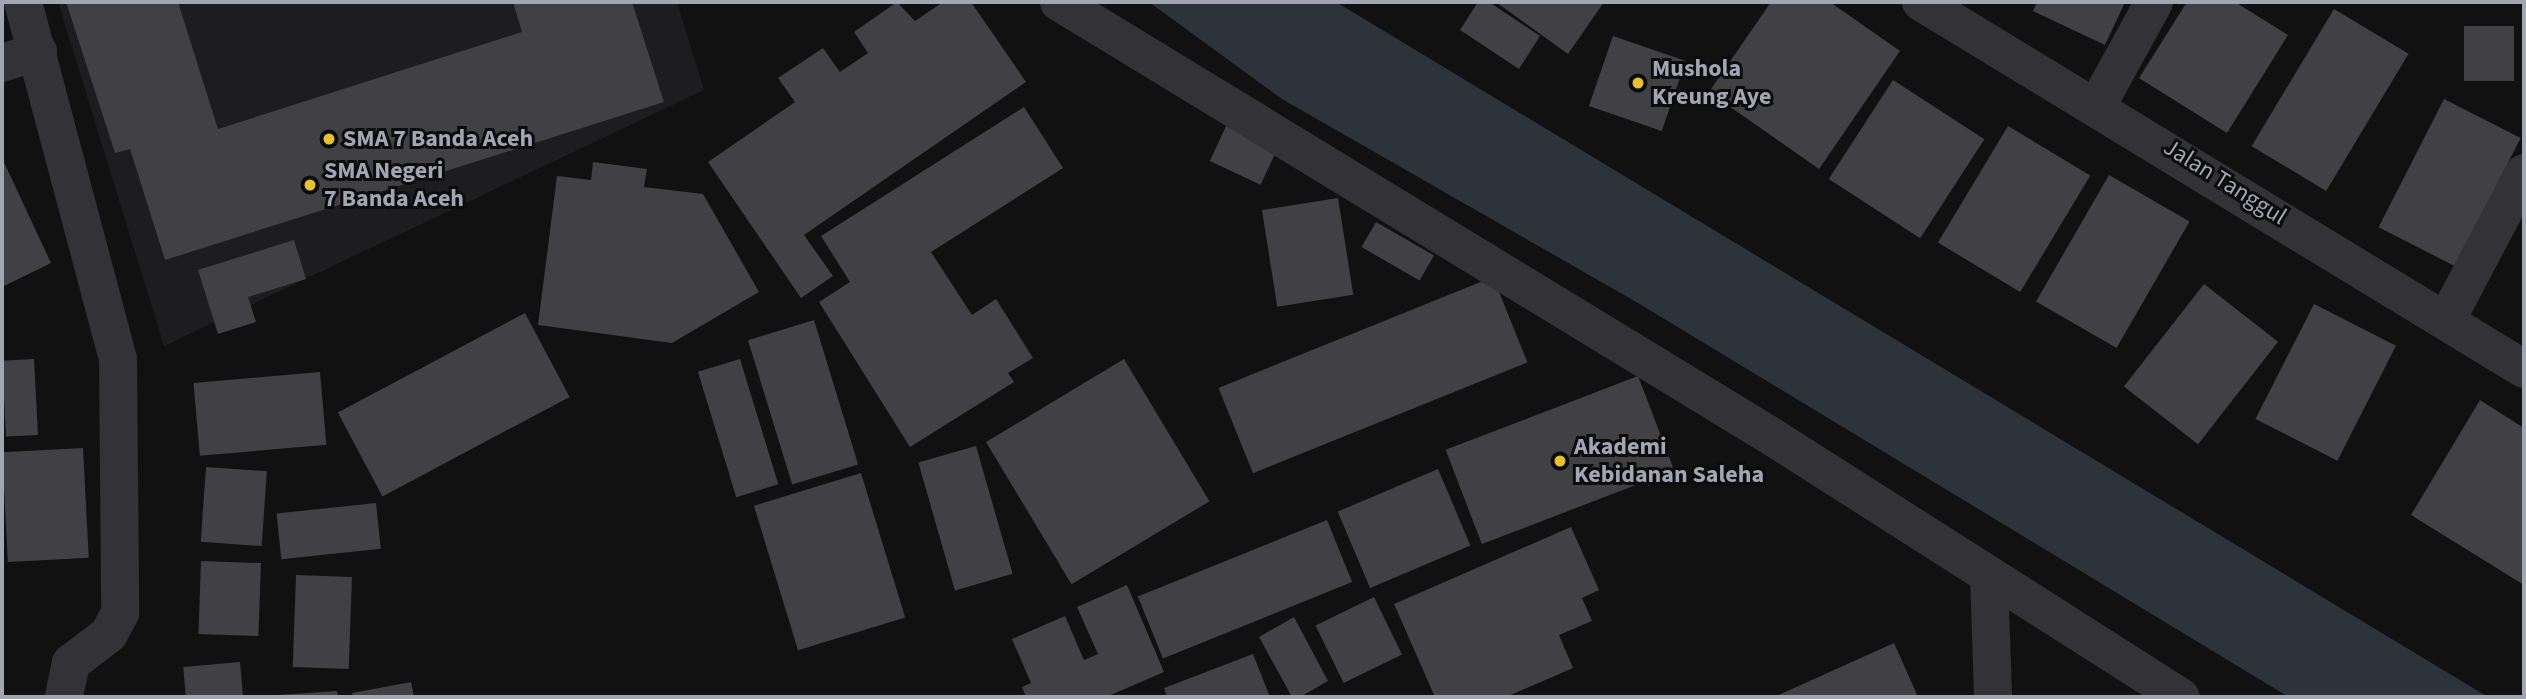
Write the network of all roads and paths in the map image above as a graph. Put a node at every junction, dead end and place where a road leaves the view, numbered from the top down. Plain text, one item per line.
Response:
1 (23, 2) edge
2 (1059, 2) edge
3 (1921, 2) edge
4 (2154, 2) edge
5 (38, 51) junction
6 (2, 63) edge
7 (2098, 104) junction
8 (2524, 173) edge
9 (2447, 319) junction
10 (2524, 369) edge
11 (1989, 575) junction
12 (64, 697) edge
13 (1993, 697) edge
14 (2180, 697) edge

1 - 5 street
2 - 11 street
3 - 7 street, Jalan Tanggul
4 - 7 street
5 - 6 street
5 - 12 street
7 - 9 street, Jalan Tanggul
8 - 9 street
9 - 10 street, Jalan Tanggul
11 - 13 street
11 - 14 street

